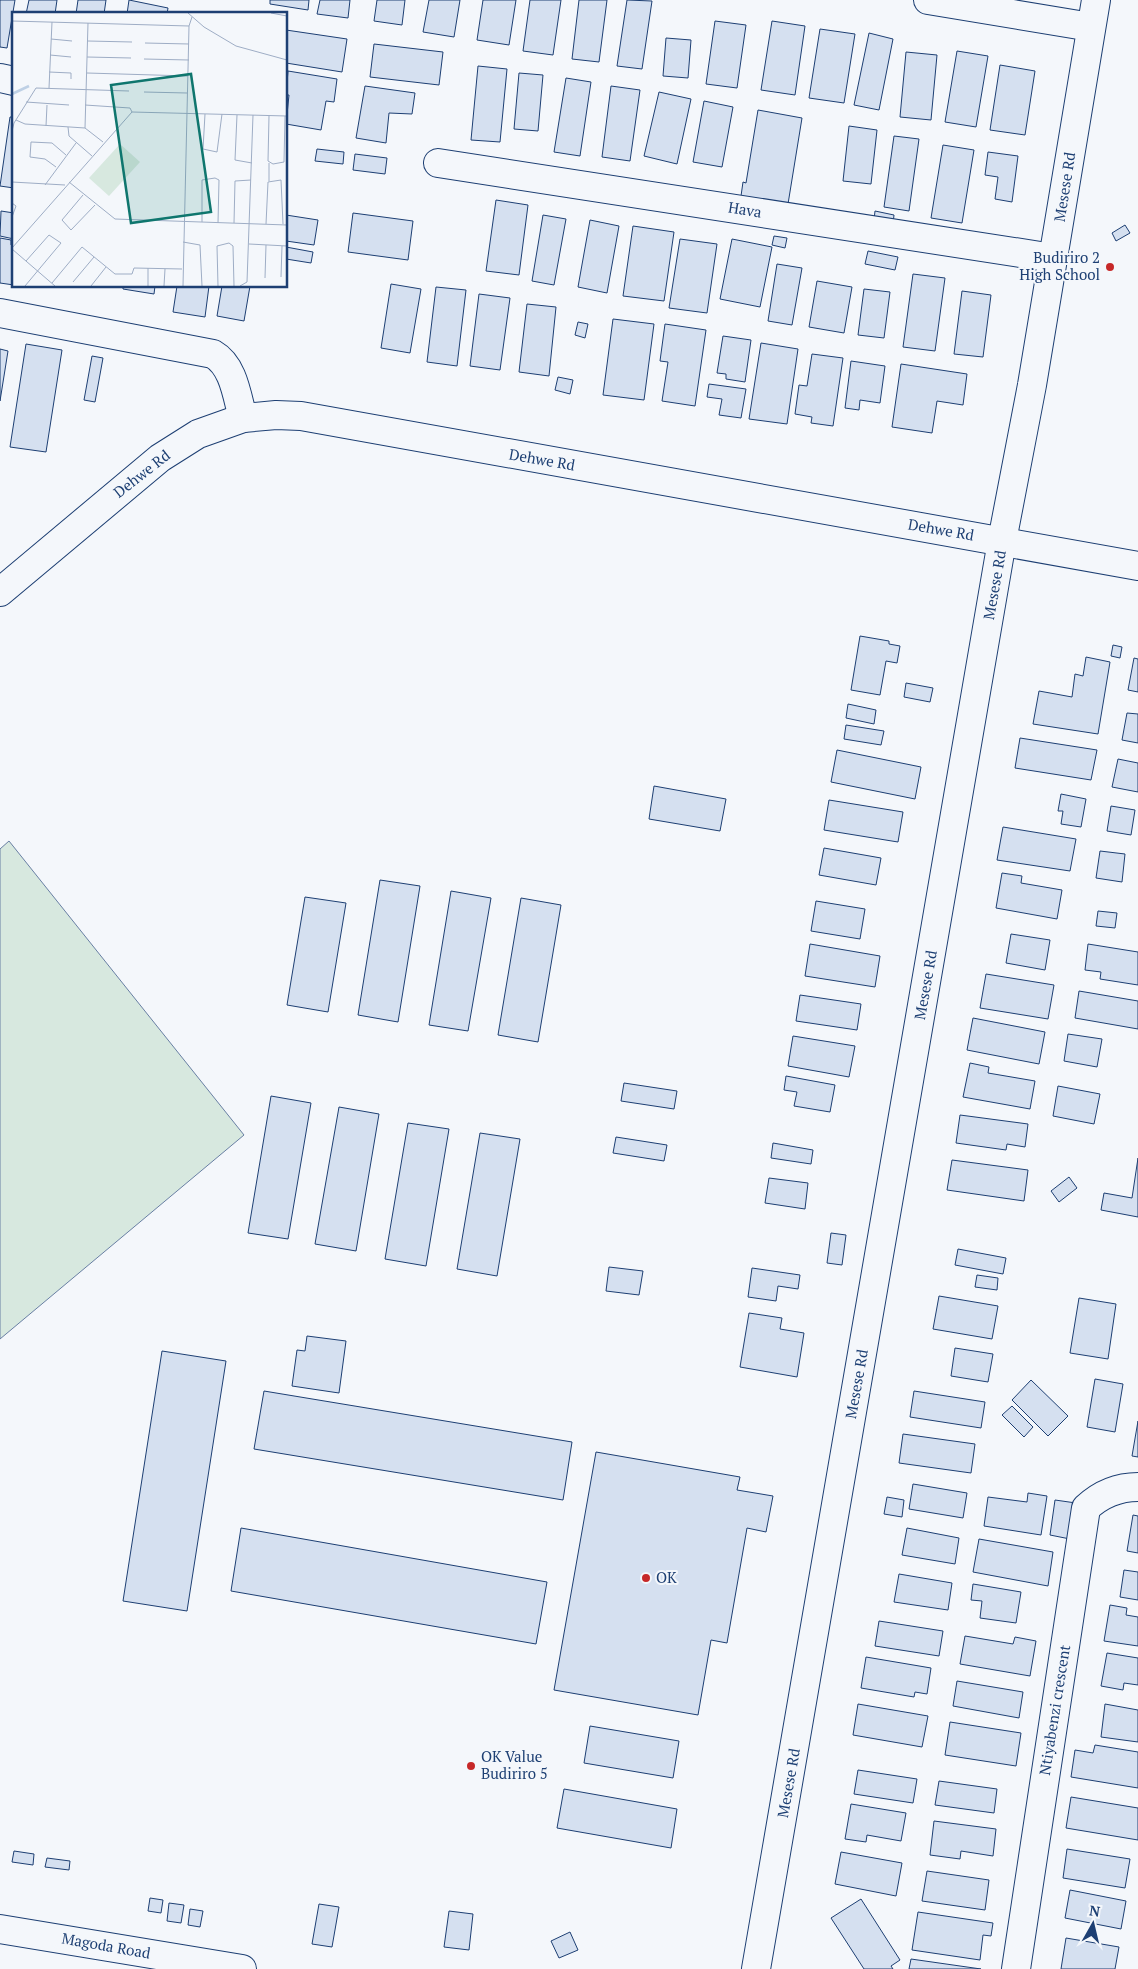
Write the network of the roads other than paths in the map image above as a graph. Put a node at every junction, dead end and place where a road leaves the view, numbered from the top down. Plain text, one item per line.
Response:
1 (928, 0) edge
2 (1096, 0) edge
3 (1091, 27) junction
4 (438, 163) dead end
5 (1053, 258) junction
6 (0, 313) edge
7 (243, 418) junction
8 (1002, 541) junction
9 (1138, 566) edge
10 (0, 592) edge
11 (1138, 1487) edge
12 (0, 1928) edge
13 (242, 1969) edge
14 (756, 1969) edge
15 (1016, 1969) edge

1 - 3 street
2 - 3 street, Mesese Rd
3 - 5 street, Mesese Rd
4 - 5 street, Hava
5 - 8 street, Mesese Rd
6 - 7 street
7 - 8 street, Dehwe Rd
7 - 10 street, Dehwe Rd
8 - 9 street, Dehwe Rd
8 - 14 street, Mesese Rd
11 - 15 street, Ntiyabenzi crescent
12 - 13 street, Magoda Road

